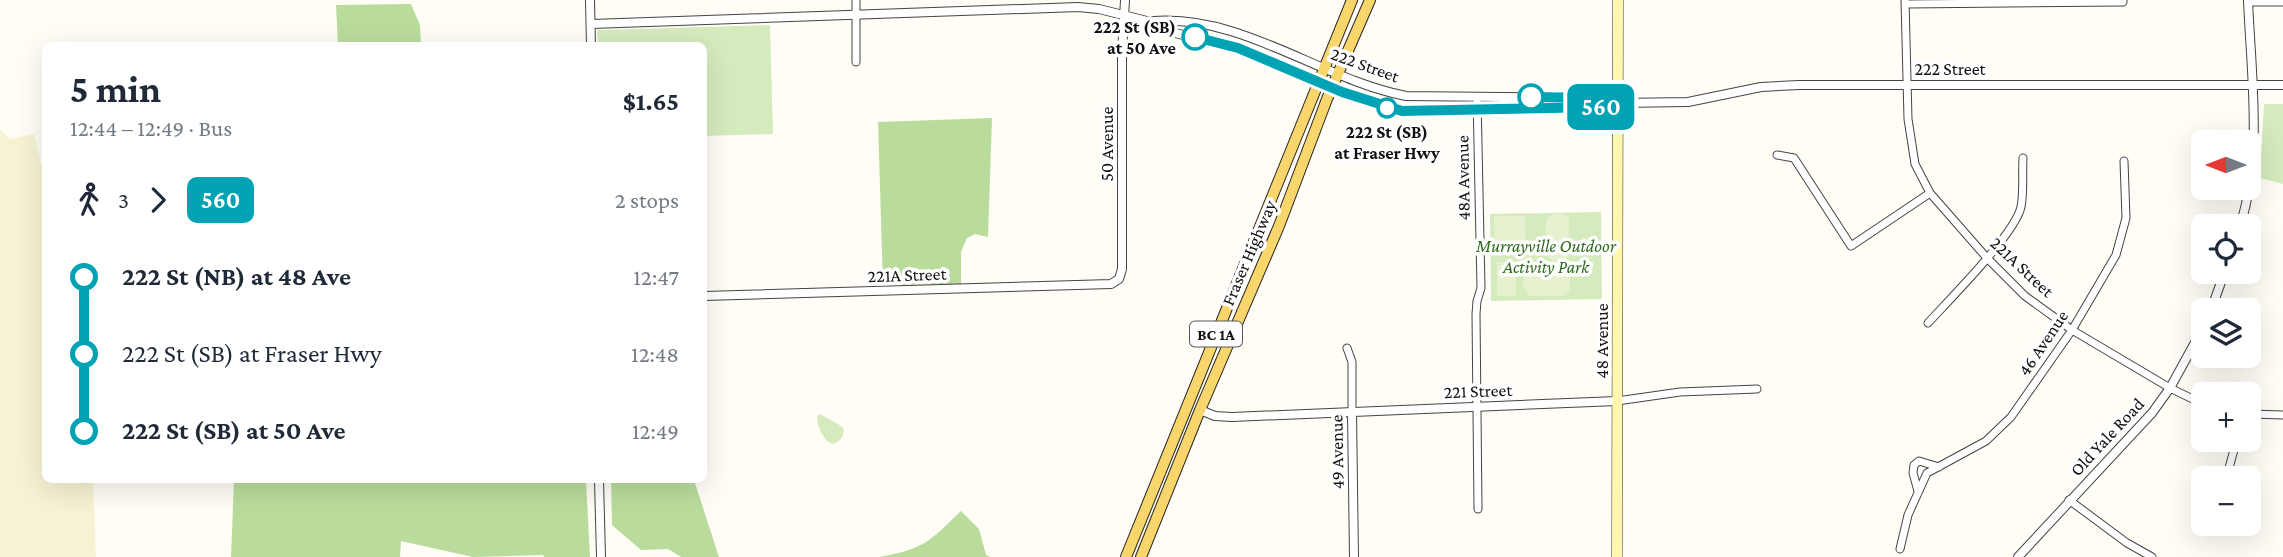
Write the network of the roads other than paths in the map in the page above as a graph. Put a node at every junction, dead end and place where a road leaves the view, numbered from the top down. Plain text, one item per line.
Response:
1 (590, 0) edge
2 (856, 0) edge
3 (1125, 0) edge
4 (1352, 0) edge
5 (1370, 0) edge
6 (1618, 0) edge
7 (2012, 1) edge
8 (2123, 1) edge
9 (2248, 1) edge
10 (1906, 2) edge
11 (2283, 2) edge
12 (856, 14) junction
13 (1125, 15) junction
14 (1151, 22) junction
15 (591, 24) junction
16 (591, 42) edge
17 (856, 62) dead end
18 (1324, 68) junction
19 (1338, 73) junction
20 (1319, 82) junction
21 (1908, 85) junction
22 (2252, 85) junction
23 (2283, 85) edge
24 (1333, 87) junction
25 (1477, 97) junction
26 (1618, 103) junction
27 (1477, 111) junction
28 (1777, 155) dead end
29 (2023, 158) dead end
30 (2124, 161) dead end
31 (1930, 193) junction
32 (2244, 214) edge
33 (1987, 258) junction
34 (1111, 284) joint
35 (707, 296) edge
36 (1928, 323) dead end
37 (2072, 330) junction
38 (1347, 348) dead end
39 (2191, 350) edge
40 (2170, 388) junction
41 (1757, 389) dead end
42 (2191, 398) edge
43 (1617, 401) junction
44 (1477, 407) junction
45 (1200, 410) junction
46 (1352, 412) junction
47 (2261, 414) edge
48 (2283, 415) edge
49 (1939, 467) junction
50 (599, 483) edge
51 (1918, 492) junction
52 (2069, 500) junction
53 (1478, 509) dead end
54 (1900, 550) dead end
55 (601, 557) edge
56 (1126, 557) edge
57 (1141, 557) edge
58 (1354, 557) edge
59 (1617, 557) edge
60 (2018, 557) edge
61 (2152, 557) edge

1 - 15 street
2 - 12 street
3 - 13 street, 50 Avenue
4 - 18 main road, Fraser Highway / BC 1A
5 - 19 main road, Fraser Highway / BC 1A
6 - 26 main road, 48 Avenue
7 - 8 street
7 - 10 street
9 - 11 street
9 - 22 street
10 - 21 street, 221A Street
12 - 13 street, 222 Street
12 - 15 street, 222 Street
12 - 17 street
13 - 14 street, 222 Street
13 - 34 street, 50 Avenue
14 - 18 street, 222 Street
14 - 20 street, 222 Street
15 - 16 street
18 - 19 street, 222 Street
18 - 20 main road, Fraser Highway / BC 1A
19 - 24 main road, Fraser Highway / BC 1A
19 - 25 street, 222 Street
20 - 24 street, 222 Street
20 - 56 main road, Fraser Highway / BC 1A
21 - 22 street, 222 Street
21 - 26 street, 222 Street
21 - 31 street, 221A Street
22 - 23 street, 222 Street
22 - 32 street
24 - 27 street, 222 Street
24 - 45 main road, Fraser Highway / BC 1A
25 - 26 street, 222 Street
25 - 27 street, 48A Avenue
26 - 27 street, 222 Street
26 - 43 main road, 48 Avenue
27 - 44 street, 48A Avenue
28 - 31 street
29 - 33 street
30 - 37 street, 46 Avenue
31 - 33 street, 221A Street
33 - 36 street
33 - 37 street, 221A Street
34 - 35 street, 221A Street
37 - 40 street, 221A Street
37 - 49 street, 46 Avenue
38 - 46 street, 49 Avenue
39 - 40 street, Old Yale Road
40 - 42 street, 221A Street
40 - 52 street, Old Yale Road
41 - 43 street, 221 Street
43 - 44 street, 221 Street
43 - 59 main road, 48 Avenue
44 - 46 street, 221 Street
44 - 53 street, 48A Avenue
45 - 46 street, 221 Street
45 - 57 main road, Fraser Highway / BC 1A
46 - 58 street, 49 Avenue
47 - 48 street
49 - 51 street, 46 Avenue
49 - 51 street, 46 Avenue
50 - 55 street
51 - 54 street, 46 Avenue
52 - 60 street, Old Yale Road
52 - 61 street

